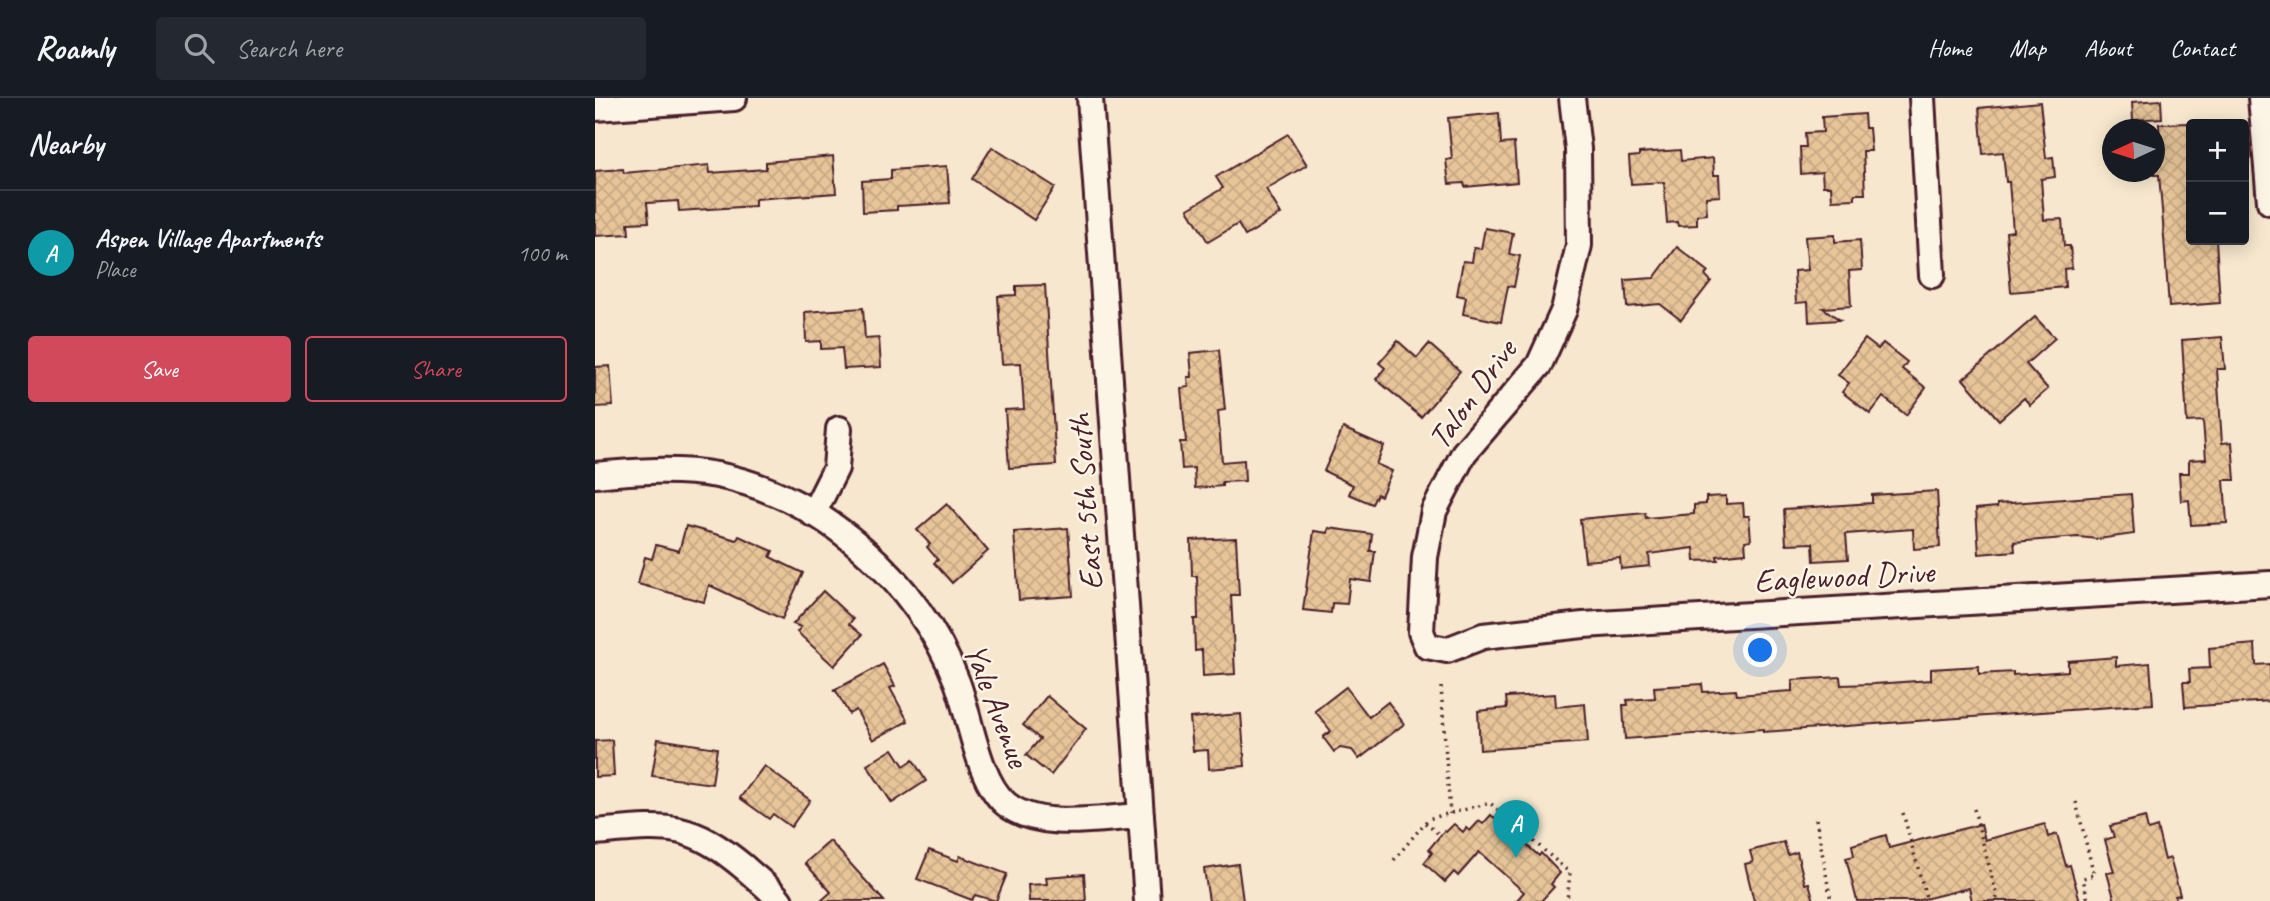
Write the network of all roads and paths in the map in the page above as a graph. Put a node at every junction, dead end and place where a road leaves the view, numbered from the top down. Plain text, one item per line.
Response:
1 (734, 98) edge
2 (1090, 98) edge
3 (1572, 98) edge
4 (1922, 98) edge
5 (2261, 98) edge
6 (595, 108) edge
7 (2270, 202) edge
8 (1932, 275) dead end
9 (839, 429) dead end
10 (595, 475) edge
11 (813, 514) junction
12 (2270, 584) edge
13 (1426, 645) joint
14 (1441, 687) dead end
15 (2076, 802) dead end
16 (1974, 809) dead end
17 (1903, 813) dead end
18 (1450, 814) junction
19 (1141, 816) junction
20 (1816, 819) dead end
21 (1425, 823) junction
22 (595, 832) edge
23 (1440, 835) dead end
24 (1532, 839) junction
25 (1527, 845) dead end
26 (1394, 860) dead end
27 (780, 901) edge
28 (1146, 901) edge
29 (1567, 901) edge
30 (1831, 901) edge
31 (1927, 901) edge
32 (1996, 901) edge
33 (2088, 901) edge

1 - 6 street
2 - 19 street, East 5th South
3 - 13 street, Talon Drive
4 - 8 street
5 - 7 street
9 - 11 street
10 - 11 street, Yale Avenue
11 - 19 street, Yale Avenue
12 - 13 street, Eaglewood Drive
14 - 18 path
15 - 33 path
16 - 32 path
17 - 31 path
18 - 21 path
18 - 24 path
19 - 28 street, East 5th South
20 - 30 path
21 - 23 path
21 - 26 path
22 - 27 street
24 - 25 path
24 - 29 path

